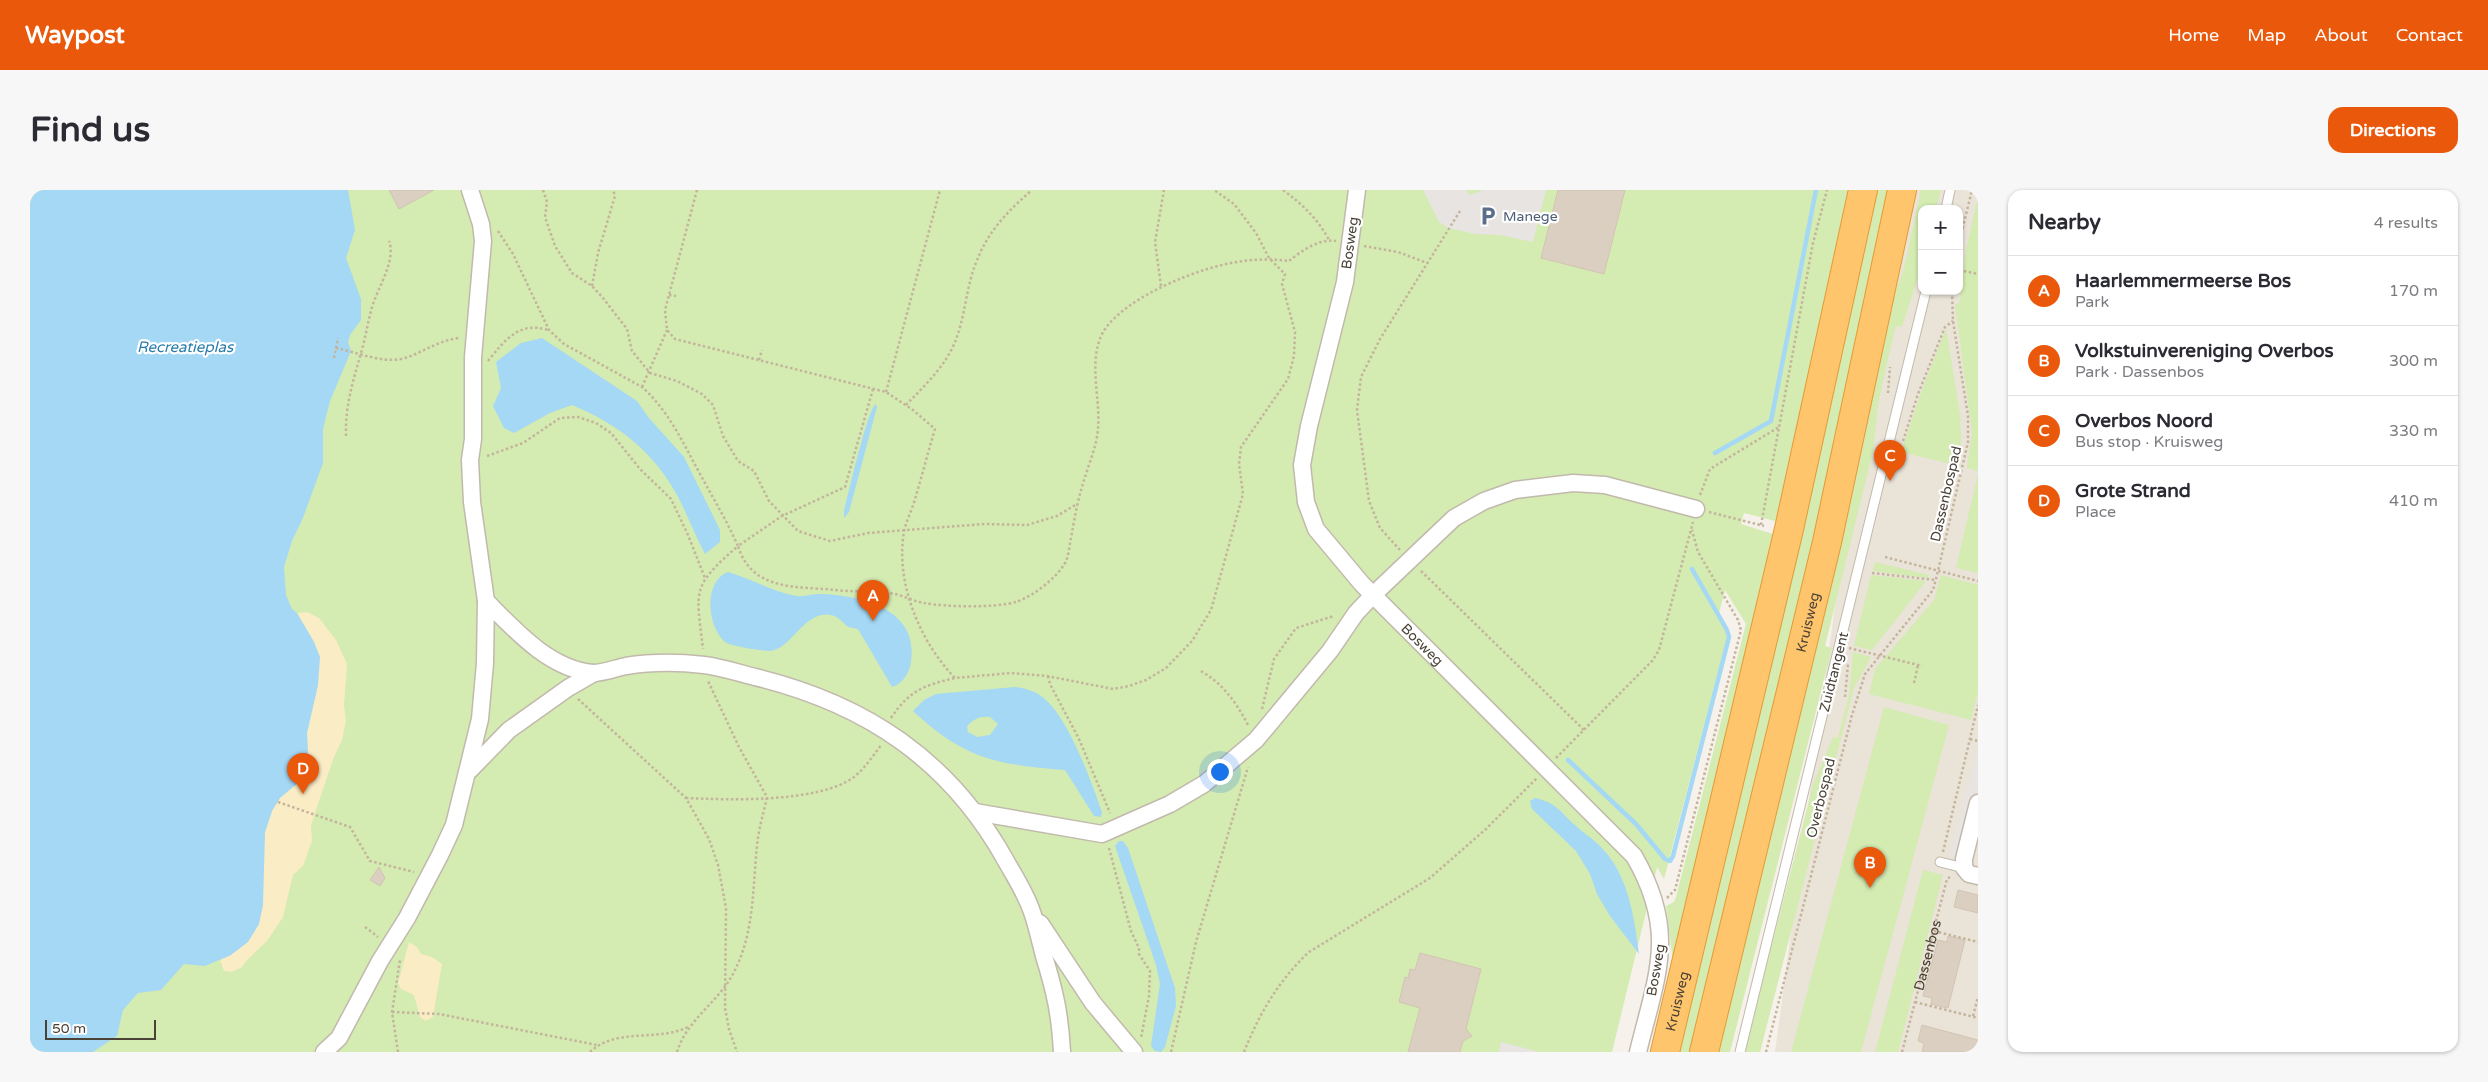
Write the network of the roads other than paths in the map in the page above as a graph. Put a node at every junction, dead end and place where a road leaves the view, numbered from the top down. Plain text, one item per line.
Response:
1 (1356, 190) edge
2 (1863, 190) edge
3 (1902, 190) edge
4 (1950, 190) edge
5 (472, 198) edge
6 (1947, 205) edge
7 (1925, 295) edge
8 (1696, 509) road end
9 (1373, 596) junction
10 (486, 601) junction
11 (594, 673) junction
12 (469, 771) junction
13 (1978, 803) edge
14 (975, 812) junction
15 (1940, 862) road end
16 (1971, 872) edge
17 (1032, 911) junction
18 (1138, 1047) edge
19 (324, 1052) edge
20 (1062, 1052) edge
21 (1638, 1052) edge
22 (1665, 1052) edge
23 (1704, 1052) edge
24 (1740, 1052) edge

1 - 9 street, Bosweg
2 - 22 highway, Kruisweg
3 - 23 highway, Kruisweg
4 - 6 lane
5 - 10 street
7 - 24 lane, Zuidtangent
8 - 9 street
9 - 14 street
9 - 21 street, Bosweg
10 - 11 street
10 - 12 street
11 - 12 street
11 - 14 street
12 - 19 street
13 - 16 street
14 - 17 street
15 - 16 lane
17 - 18 street
17 - 20 street

